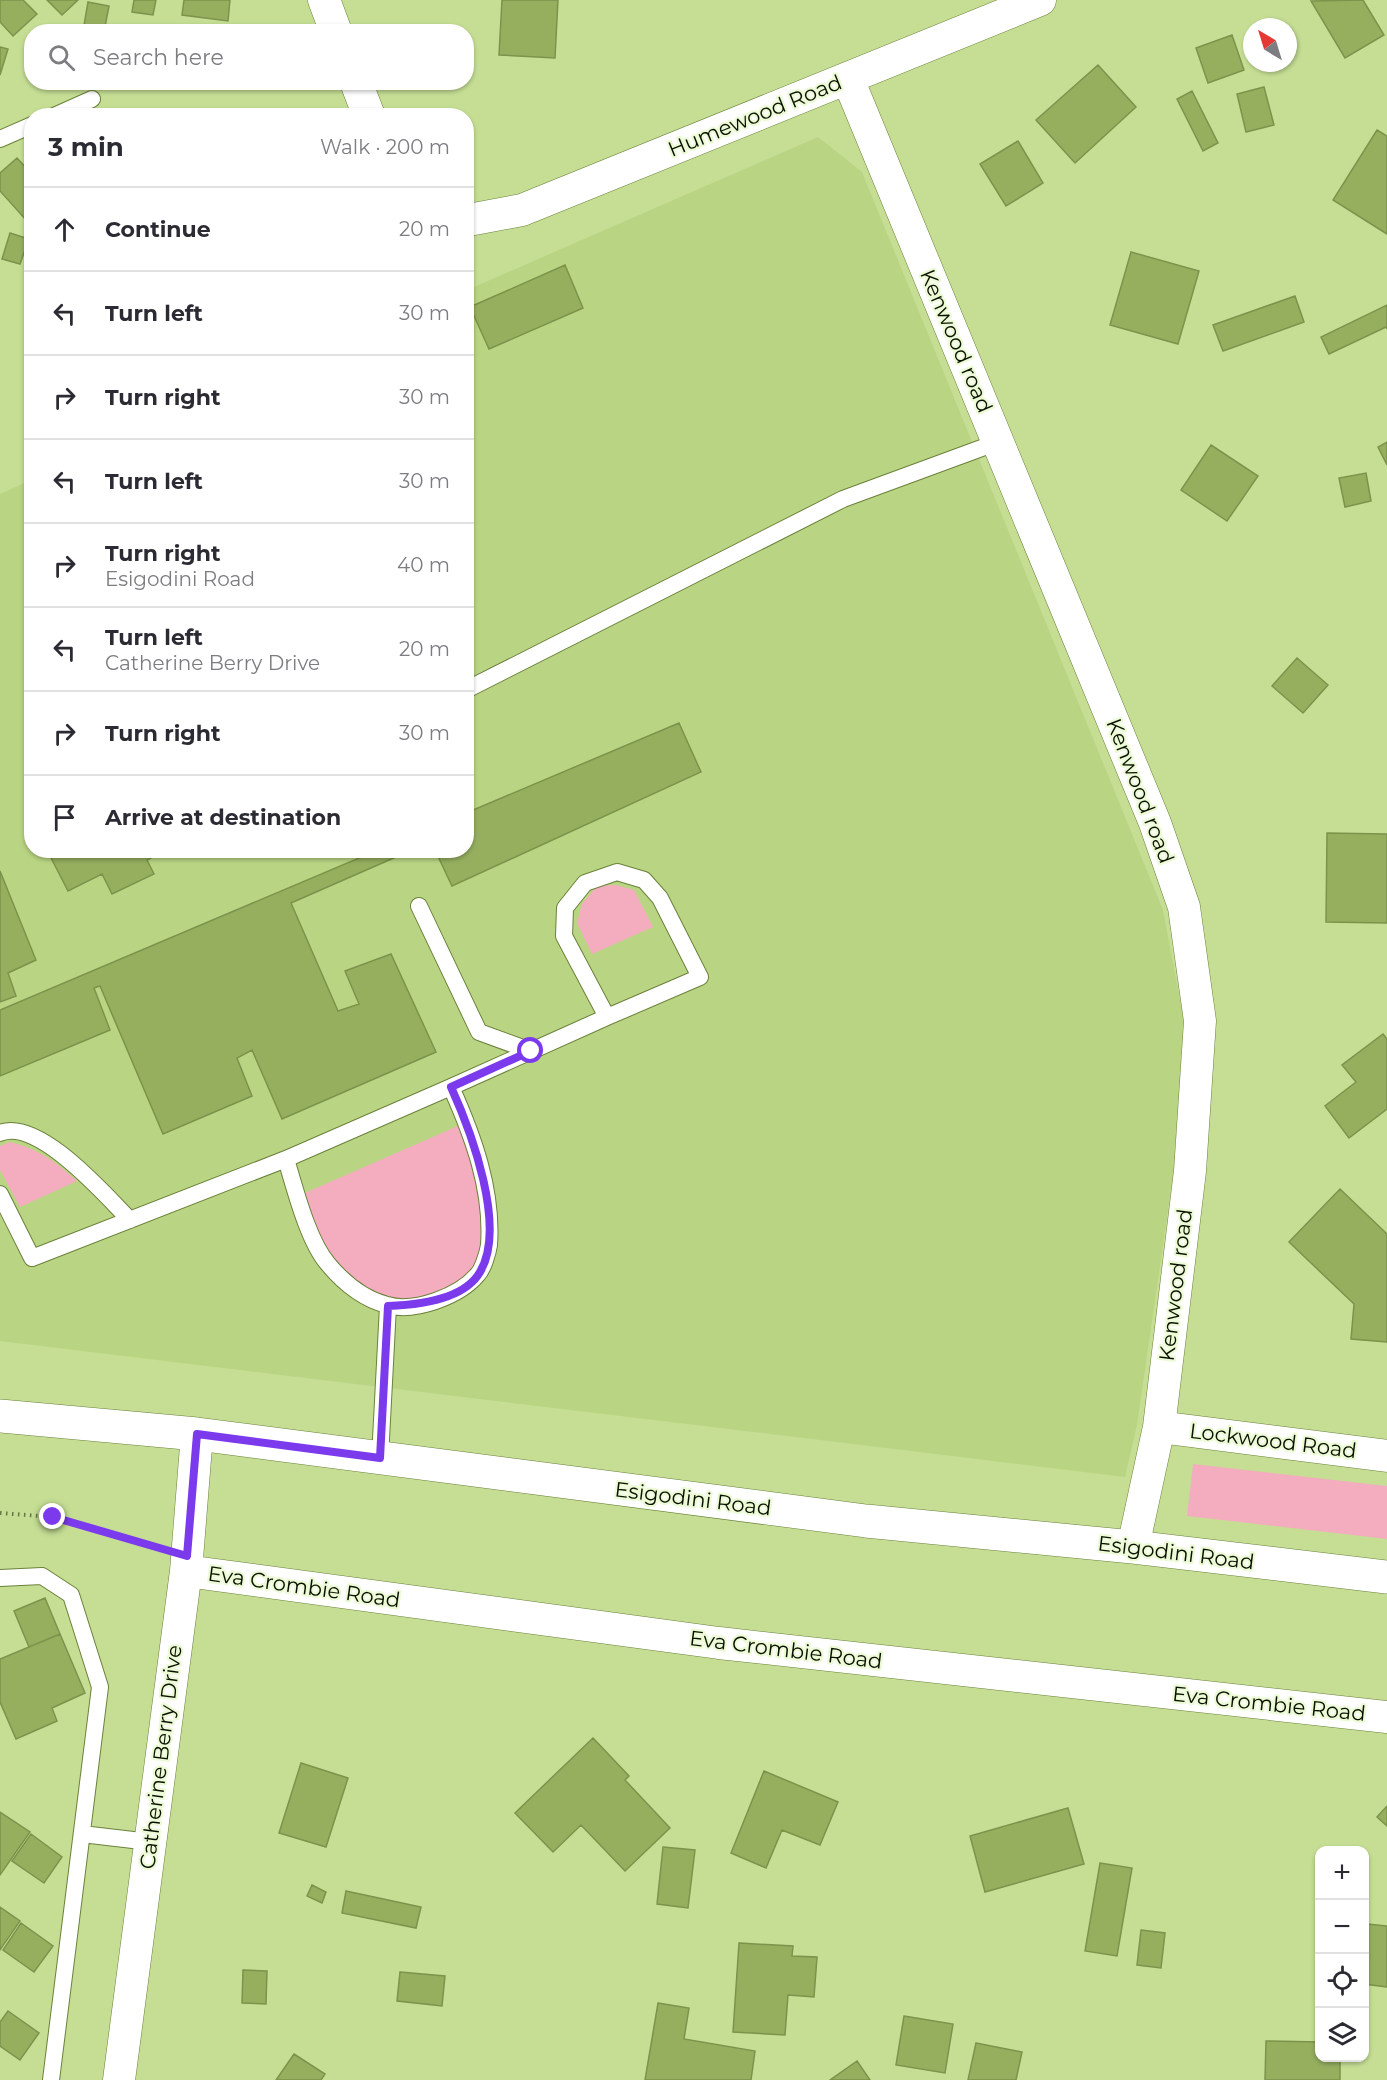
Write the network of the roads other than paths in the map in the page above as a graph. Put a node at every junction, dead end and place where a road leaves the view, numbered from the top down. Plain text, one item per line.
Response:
1 (324, 0) edge
2 (1040, 0) edge
3 (333, 24) edge
4 (848, 79) junction
5 (359, 90) edge
6 (92, 99) dead end
7 (72, 108) edge
8 (366, 108) edge
9 (24, 128) edge
10 (0, 139) edge
11 (474, 219) edge
12 (998, 442) junction
13 (474, 686) edge
14 (419, 906) dead end
15 (607, 1017) junction
16 (531, 1051) junction
17 (451, 1087) junction
18 (0, 1133) edge
19 (285, 1159) junction
20 (0, 1194) edge
21 (130, 1220) junction
22 (388, 1306) junction
23 (0, 1416) edge
24 (1159, 1427) junction
25 (197, 1434) junction
26 (1387, 1456) edge
27 (380, 1458) junction
28 (1133, 1547) junction
29 (186, 1563) junction
30 (1387, 1577) edge
31 (0, 1578) edge
32 (1387, 1717) edge
33 (82, 1834) junction
34 (150, 1842) junction
35 (51, 2080) edge
36 (119, 2080) edge

1 - 3 street
2 - 4 street, Humewood Road
4 - 11 street, Humewood Road
4 - 12 street, Kenwood road
5 - 8 street
6 - 7 lane
9 - 10 lane
12 - 13 lane
12 - 24 street, Kenwood road
14 - 16 lane
15 - 15 lane
15 - 16 lane
16 - 17 lane
17 - 19 lane
17 - 22 lane
18 - 21 lane
19 - 21 lane
19 - 22 lane
20 - 21 lane
22 - 27 lane
23 - 25 main road, Esigodini Road
24 - 26 street, Lockwood Road
24 - 28 street, Kenwood road
25 - 27 main road, Esigodini Road
25 - 29 street, Catherine Berry Drive
27 - 28 main road, Esigodini Road
28 - 30 main road, Esigodini Road
29 - 32 street, Eva Crombie Road
29 - 34 street, Catherine Berry Drive
31 - 33 lane
33 - 34 lane
33 - 35 lane
34 - 36 street, Catherine Berry Drive

